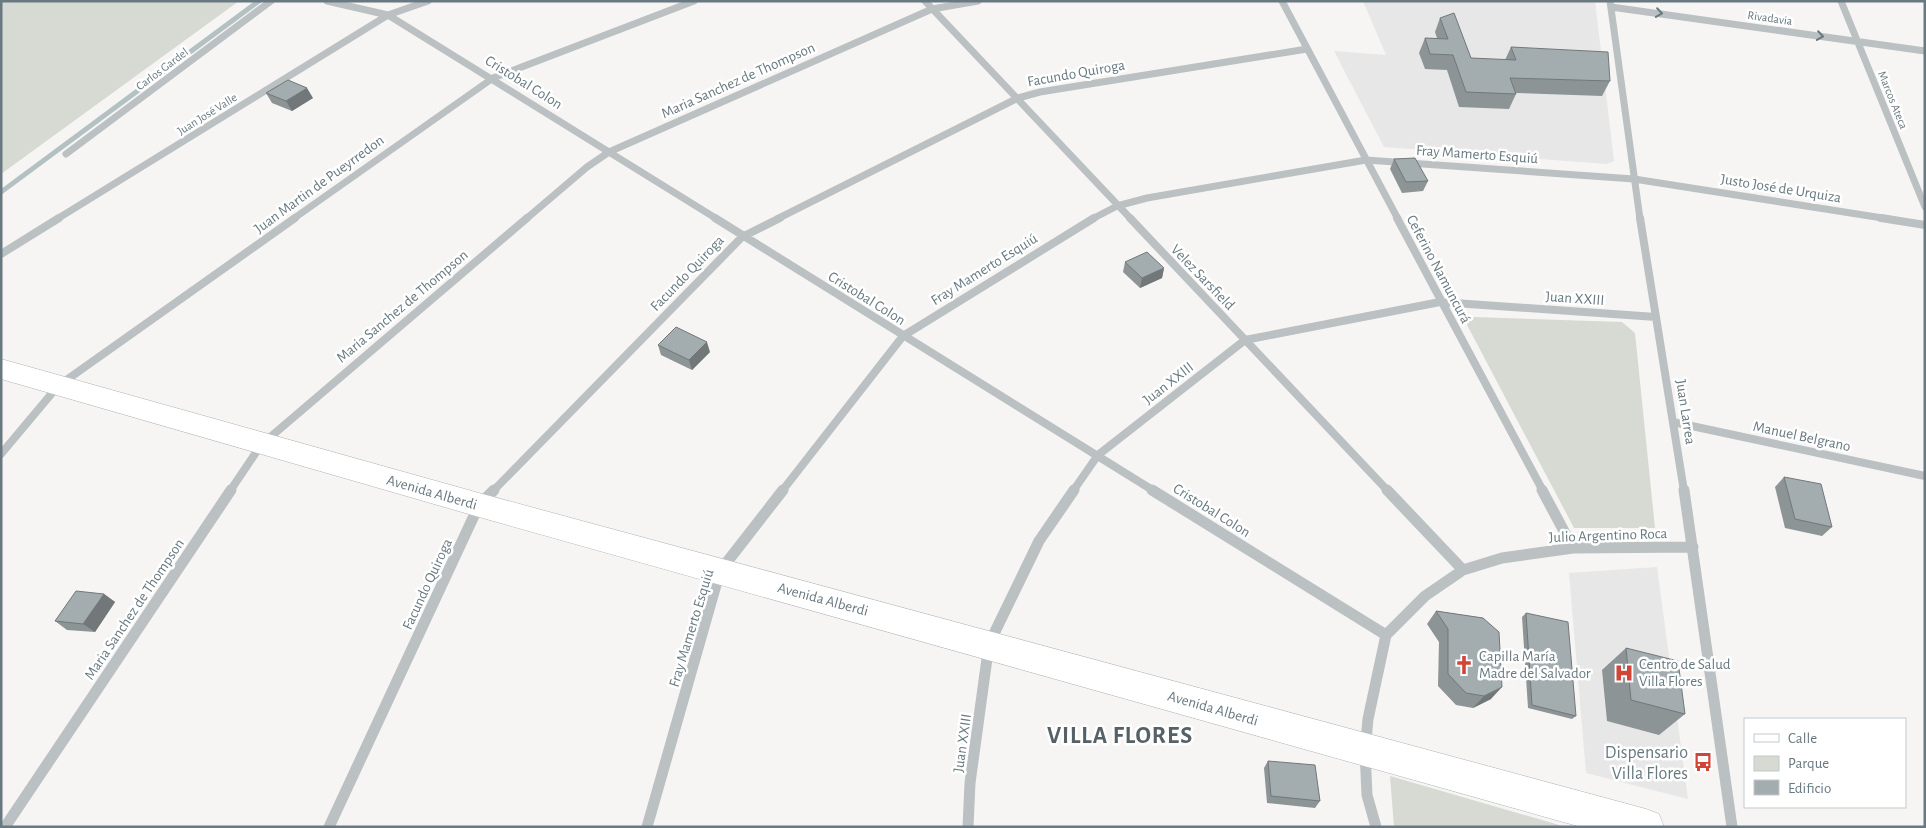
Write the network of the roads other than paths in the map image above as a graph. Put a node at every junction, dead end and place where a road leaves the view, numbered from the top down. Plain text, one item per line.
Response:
1 (271, 1) edge
2 (327, 1) edge
3 (428, 1) edge
4 (694, 1) edge
5 (925, 1) edge
6 (978, 1) edge
7 (1282, 1) edge
8 (1841, 1) edge
9 (1611, 4) edge
10 (932, 9) junction
11 (388, 15) junction
12 (1857, 41) junction
13 (1307, 50) junction
14 (1925, 51) edge
15 (493, 78) junction
16 (1018, 98) junction
17 (609, 152) junction
18 (66, 154) dead end
19 (1366, 160) junction
20 (1634, 178) junction
21 (1117, 206) junction
22 (1925, 207) edge
23 (1925, 225) edge
24 (742, 237) junction
25 (1, 254) edge
26 (1440, 302) junction
27 (1656, 317) junction
28 (903, 336) junction
29 (1245, 340) junction
30 (1, 369) edge
31 (58, 386) junction
32 (1673, 422) junction
33 (260, 445) junction
34 (1, 454) edge
35 (1098, 455) junction
36 (1925, 476) edge
37 (479, 506) junction
38 (1573, 548) junction
39 (1693, 548) junction
40 (1463, 570) junction
41 (720, 571) junction
42 (1386, 635) junction
43 (989, 644) junction
44 (1365, 751) junction
45 (5, 827) edge
46 (329, 827) edge
47 (647, 827) edge
48 (968, 827) edge
49 (1376, 827) edge
50 (1646, 827) edge
51 (1732, 827) edge

1 - 18 street, Carlos Gardel
2 - 11 street, Cristobal Colon
3 - 11 street, Juan José Valle
4 - 15 street, Juan Martin de Pueyrredon
5 - 10 street, Velez Sarsfield
6 - 10 street, Maria Sanchez de Thompson
7 - 13 street, Ceferino Namuncurá
8 - 12 street, Marcos Ateca
9 -> 12 street, Rivadavia
9 - 20 street, Juan Larrea
10 - 16 street, Velez Sarsfield
10 - 17 street, Maria Sanchez de Thompson
11 - 15 street, Cristobal Colon
11 - 25 street, Juan José Valle
12 - 14 street, Rivadavia
12 - 22 street, Marcos Ateca
13 - 16 street, Facundo Quiroga
13 - 19 street, Ceferino Namuncurá
15 - 17 street, Cristobal Colon
15 - 31 street, Juan Martin de Pueyrredon
16 - 21 street, Velez Sarsfield
16 - 24 street, Facundo Quiroga
17 - 24 street, Cristobal Colon
17 - 33 street, Maria Sanchez de Thompson
19 - 20 street, Fray Mamerto Esquiú
19 - 21 street, Fray Mamerto Esquiú
19 - 26 street, Ceferino Namuncurá
20 - 23 street, Justo José de Urquiza
20 - 27 street, Juan Larrea
21 - 28 street, Fray Mamerto Esquiú
21 - 29 street, Velez Sarsfield
24 - 28 street, Cristobal Colon
24 - 37 street, Facundo Quiroga
26 - 27 street, Juan XXIII
26 - 29 street, Juan XXIII
26 - 38 street, Ceferino Namuncurá
27 - 32 street, Juan Larrea
28 - 35 street, Cristobal Colon
28 - 41 street, Fray Mamerto Esquiú
29 - 35 street, Juan XXIII
29 - 40 street, Velez Sarsfield
30 - 31 main road, Avenida Alberdi
31 - 33 main road, Avenida Alberdi
31 - 34 street, Juan Martin de Pueyrredon
32 - 36 street, Manuel Belgrano
32 - 39 street, Juan Larrea
33 - 37 main road, Avenida Alberdi
33 - 45 street, Maria Sanchez de Thompson
35 - 42 street, Cristobal Colon
35 - 43 street, Juan XXIII
37 - 41 main road, Avenida Alberdi
37 - 46 street, Facundo Quiroga
38 - 39 street, Julio Argentino Roca
38 - 40 street, Julio Argentino Roca
39 - 51 street, Juan Larrea
40 - 42 street, Julio Argentino Roca
41 - 43 main road, Avenida Alberdi
41 - 47 street, Fray Mamerto Esquiú
42 - 44 street
43 - 44 main road, Avenida Alberdi
43 - 48 street, Juan XXIII
44 - 49 street
44 - 50 main road, Avenida Alberdi

